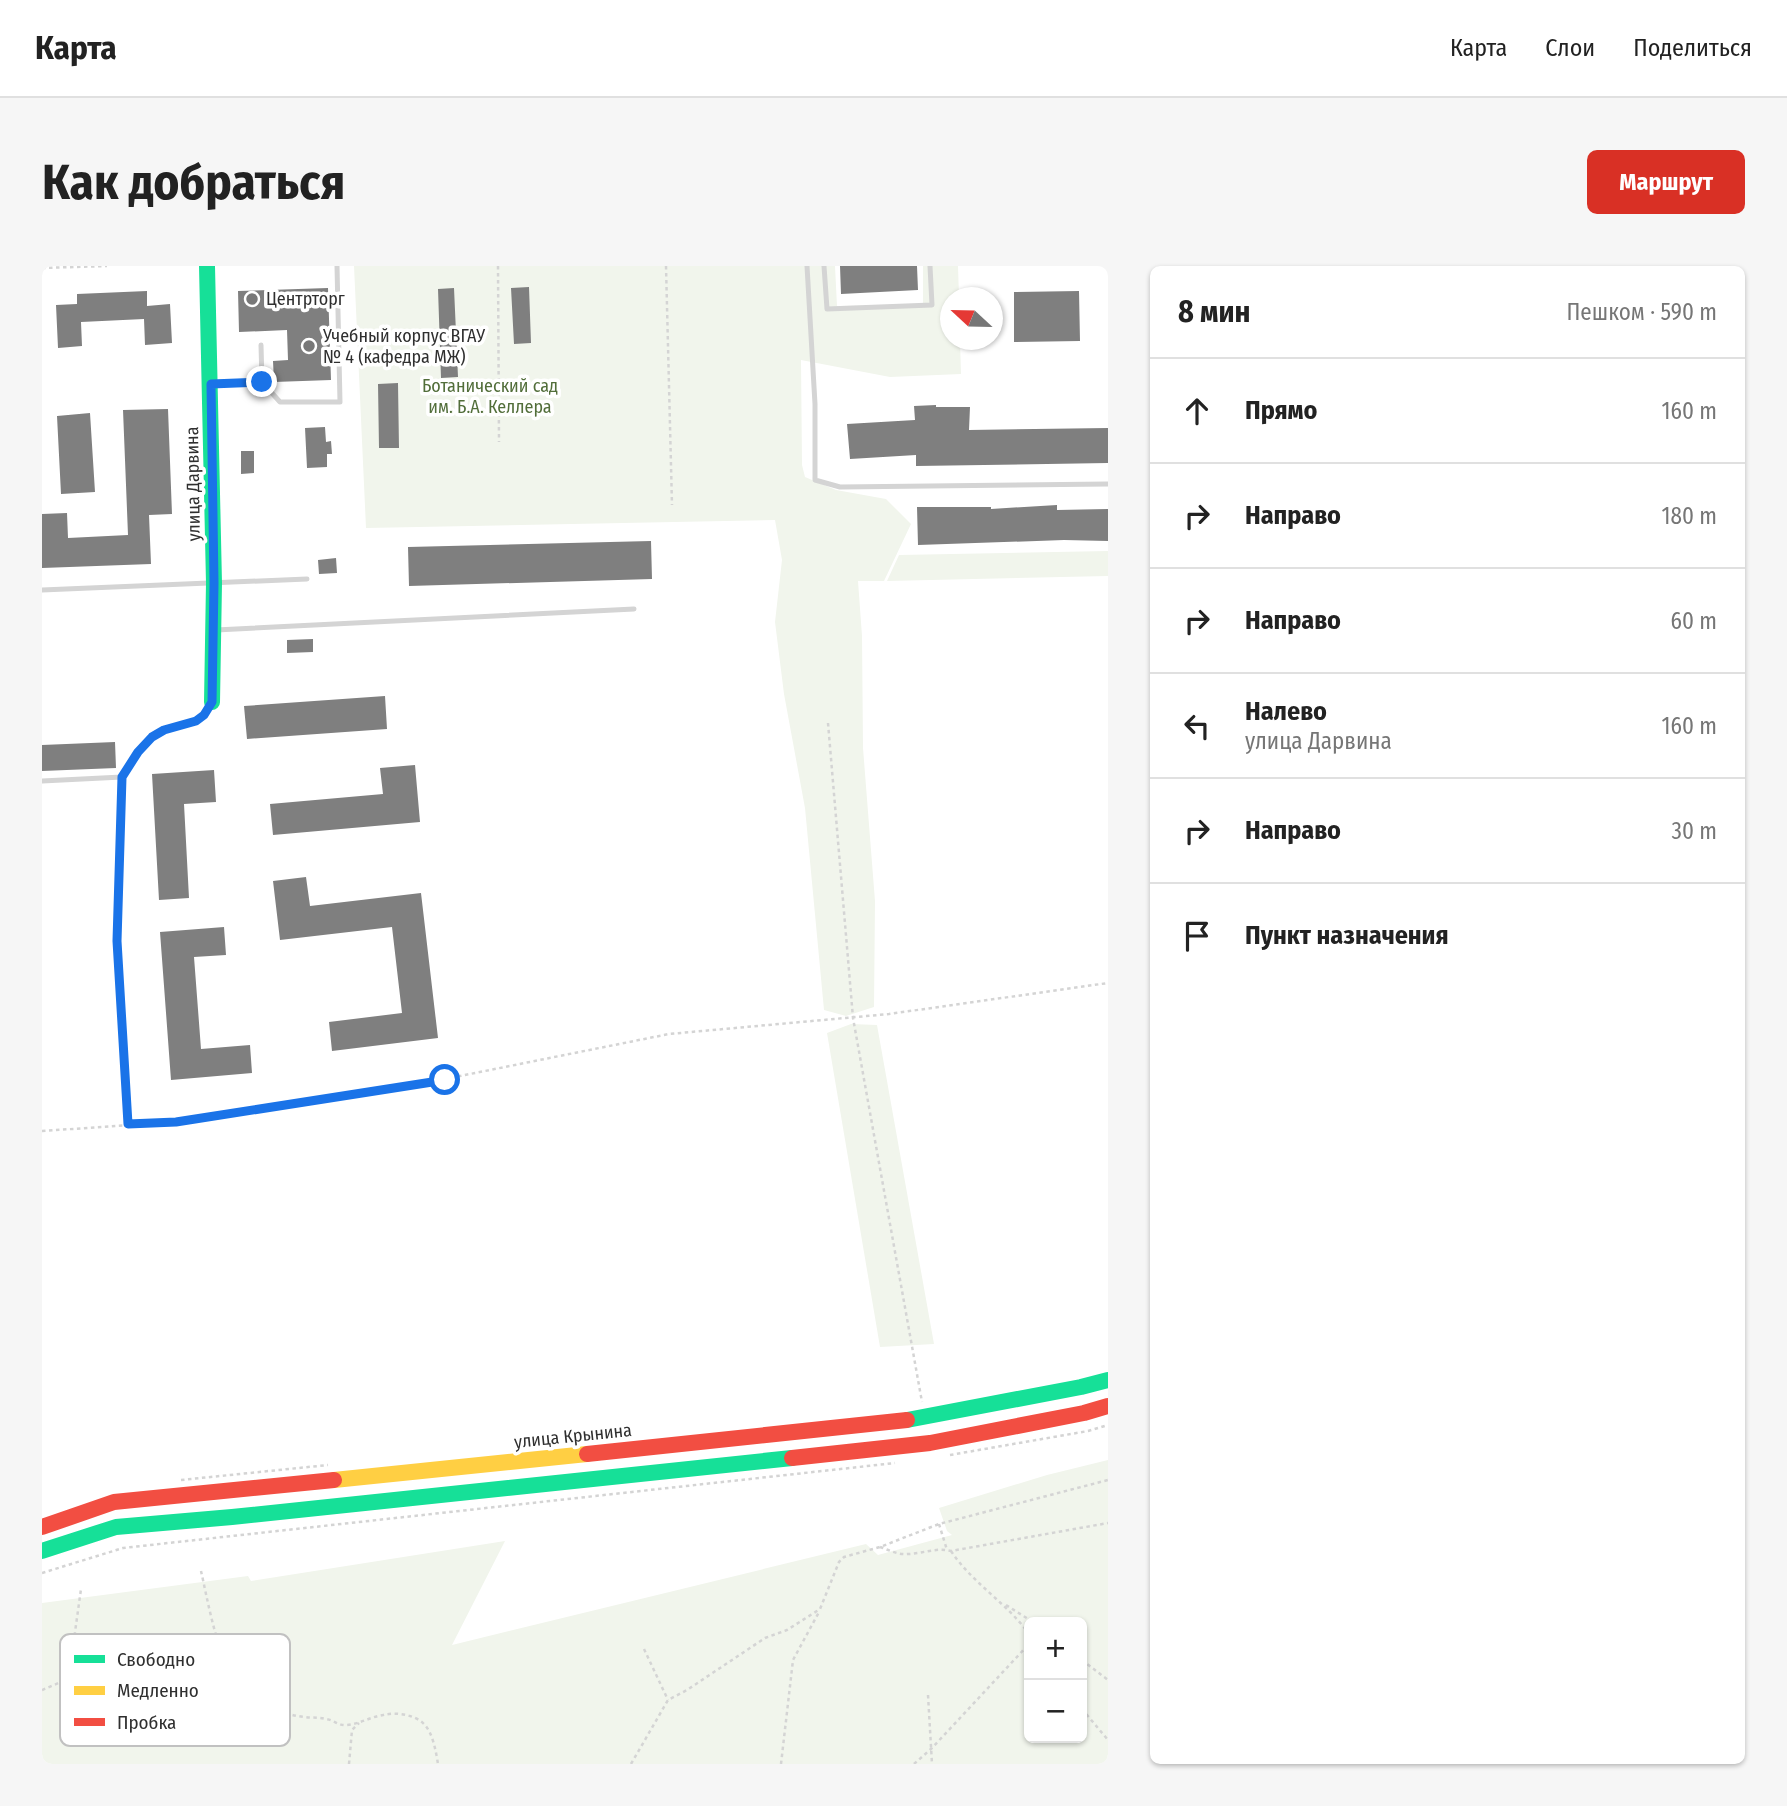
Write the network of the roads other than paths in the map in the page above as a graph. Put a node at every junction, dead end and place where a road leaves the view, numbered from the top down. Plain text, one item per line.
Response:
1 (207, 266) edge
2 (337, 266) edge
3 (807, 266) edge
4 (824, 266) edge
5 (930, 266) edge
6 (261, 345) dead end
7 (1108, 484) edge
8 (307, 579) dead end
9 (214, 583) junction
10 (42, 590) edge
11 (634, 609) dead end
12 (213, 630) junction
13 (212, 702) joint
14 (42, 781) edge
15 (1108, 1380) edge
16 (1108, 1406) edge
17 (42, 1527) edge
18 (42, 1551) edge

1 - 9 main road, улица Дарвина
2 - 6 lane
3 - 7 lane
4 - 5 lane
8 - 9 lane
9 - 10 lane
9 - 12 main road, улица Дарвина
11 - 12 lane
12 - 13 main road, улица Дарвина
13 - 14 lane
15 - 17 main road, улица Крынина
16 - 18 main road

